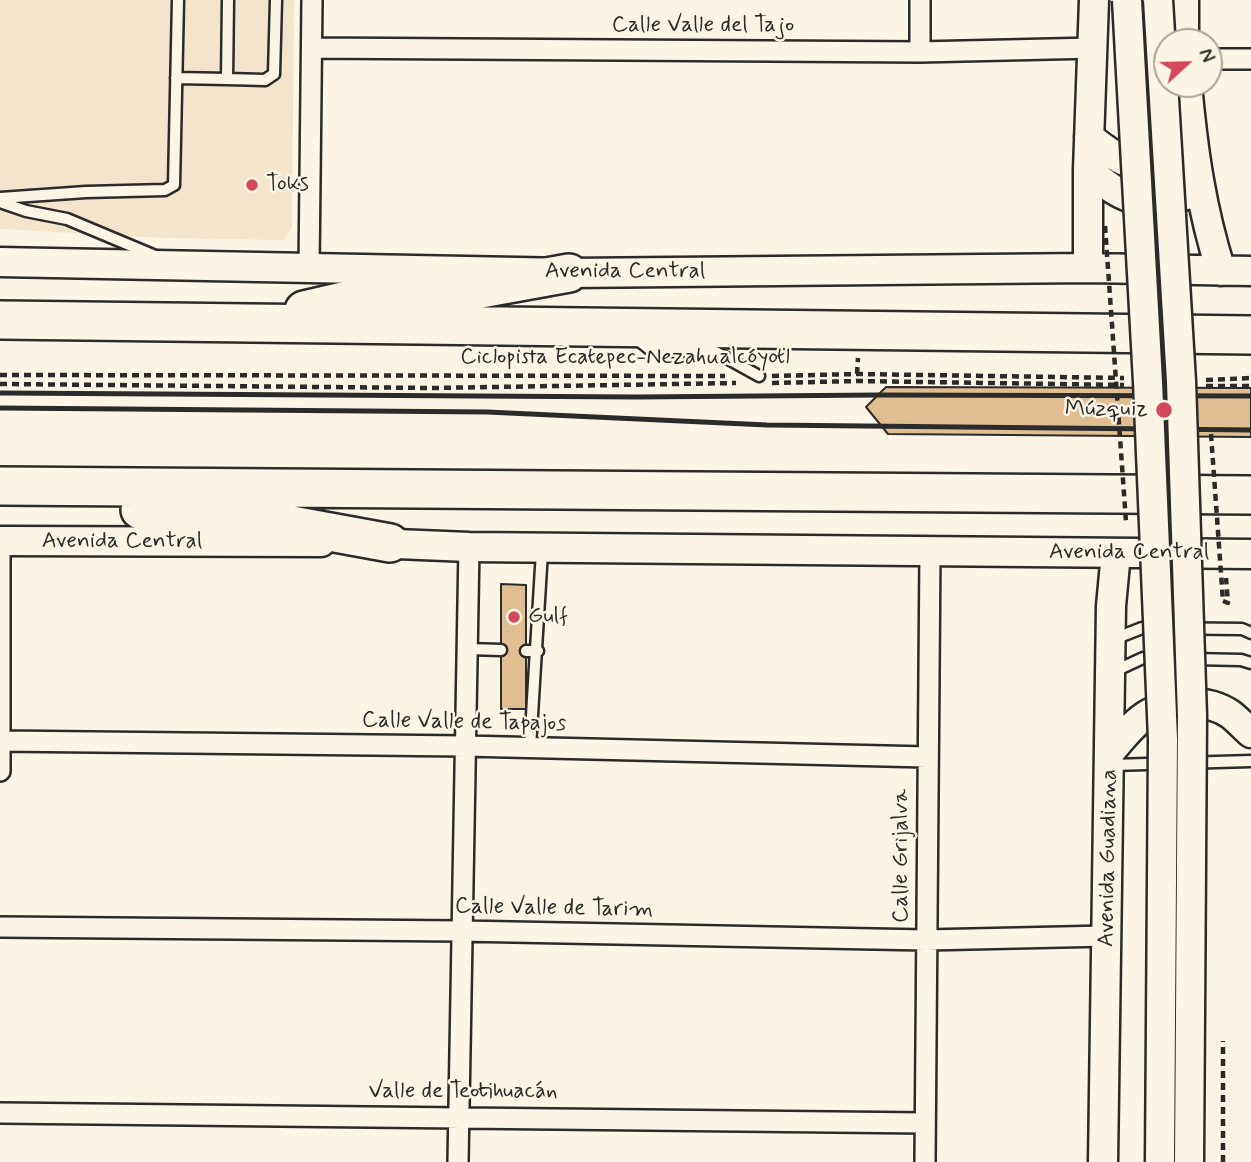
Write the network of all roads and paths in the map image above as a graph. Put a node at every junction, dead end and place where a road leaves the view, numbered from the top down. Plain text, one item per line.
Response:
1 (178, 0) edge
2 (228, 0) edge
3 (276, 0) edge
4 (312, 0) edge
5 (920, 0) edge
6 (1094, 0) edge
7 (1127, 0) edge
8 (1158, 0) edge
9 (1184, 0) edge
10 (1184, 28) edge
11 (312, 48) junction
12 (1094, 48) junction
13 (920, 52) junction
14 (1223, 59) edge
15 (1251, 59) edge
16 (176, 78) junction
17 (227, 79) junction
18 (1188, 98) edge
19 (1089, 137) junction
20 (1194, 158) junction
21 (1088, 170) junction
22 (1199, 192) junction
23 (0, 200) edge
24 (1105, 226) dead end
25 (0, 262) edge
26 (177, 265) junction
27 (309, 268) junction
28 (1088, 268) junction
29 (1221, 271) junction
30 (1251, 271) edge
31 (569, 273) junction
32 (0, 320) edge
33 (253, 322) junction
34 (625, 328) junction
35 (1251, 335) edge
36 (858, 358) dead end
37 (857, 374) junction
38 (0, 375) edge
39 (1132, 378) dead end
40 (1251, 378) edge
41 (762, 379) junction
42 (1201, 379) dead end
43 (738, 383) dead end
44 (0, 384) edge
45 (1128, 385) dead end
46 (1196, 386) dead end
47 (1251, 386) edge
48 (0, 489) edge
49 (1251, 495) edge
50 (0, 541) edge
51 (390, 543) junction
52 (1121, 544) junction
53 (469, 547) junction
54 (542, 547) junction
55 (930, 551) junction
56 (1251, 554) edge
57 (1251, 633) edge
58 (1111, 640) junction
59 (468, 649) junction
60 (501, 650) dead end
61 (526, 651) dead end
62 (538, 651) junction
63 (1251, 663) edge
64 (1111, 673) junction
65 (1251, 733) edge
66 (0, 741) edge
67 (465, 746) junction
68 (530, 748) junction
69 (927, 757) junction
70 (1110, 758) junction
71 (1251, 761) edge
72 (0, 771) edge
73 (0, 927) edge
74 (461, 931) junction
75 (1107, 936) junction
76 (926, 940) junction
77 (1223, 1041) dead end
78 (0, 1113) edge
79 (458, 1117) junction
80 (925, 1123) junction
81 (458, 1162) edge
82 (925, 1162) edge
83 (1103, 1162) edge
84 (1160, 1162) edge
85 (1189, 1162) edge
86 (1223, 1162) edge

1 - 16 lane
2 - 17 lane
3 - 17 lane
4 - 11 street
5 - 13 street
6 - 12 street
7 - 84 street, bridge
8 - 85 street, bridge
9 - 10 street
11 - 13 street, Calle Valle del Tajo
11 - 27 street
12 - 13 street, Calle Valle del Tajo
12 - 19 street
14 - 15 street
16 - 17 lane
16 - 23 lane
18 - 20 street
19 - 20 street
19 - 21 street
20 - 22 street
21 - 22 street
21 - 28 street
22 - 29 street
23 - 26 lane
24 - 52 path, bridge
25 - 26 street, Avenida Central
26 - 27 street, Avenida Central
27 - 31 street, Avenida Central
28 - 29 street, Avenida Central
28 - 31 street, Avenida Central
29 - 30 street, Avenida Central
31 - 33 highway
32 - 33 highway
33 - 34 highway
34 - 35 highway
34 - 41 lane
36 - 37 path
37 - 39 path, Ciclopista Ecatepec-Nezahualcóyotl
37 - 41 path, Ciclopista Ecatepec-Nezahualcóyotl
38 - 41 path, Ciclopista Ecatepec-Nezahualcóyotl
40 - 42 path
41 - 45 path
43 - 44 path
46 - 47 path
48 - 49 highway
48 - 51 highway
50 - 51 street, Avenida Central
50 - 66 street
51 - 53 street, Avenida Central
52 - 55 street, Avenida Central
52 - 56 street, Avenida Central
52 - 58 street, Avenida Guadiana
53 - 54 street, Avenida Central
53 - 59 street
54 - 55 street, Avenida Central
54 - 62 lane
55 - 69 street, Calle Grijalva
57 - 58 lane
58 - 64 street, Avenida Guadiana
59 - 60 lane
59 - 67 street
61 - 62 lane
62 - 68 lane
63 - 64 lane
64 - 70 street, Avenida Guadiana
65 - 70 street
66 - 67 street, Calle Valle de Tapajos
66 - 72 street
67 - 68 street, Calle Valle de Tapajos
67 - 74 street
68 - 69 street, Calle Valle de Tapajos
69 - 76 street, Calle Grijalva
70 - 71 lane
70 - 75 street, Avenida Guadiana
73 - 74 street, Calle Valle de Tarim
74 - 76 street, Calle Valle de Tarim
74 - 79 street
75 - 76 street, Calle Valle de Tarim
75 - 83 street, Avenida Guadiana
76 - 80 street, Calle Grijalva
77 - 86 path
78 - 79 street, Valle de Teotihuacán
79 - 80 street, Valle de Teotihuacán
79 - 81 street
80 - 82 street, Calle Grijalva

